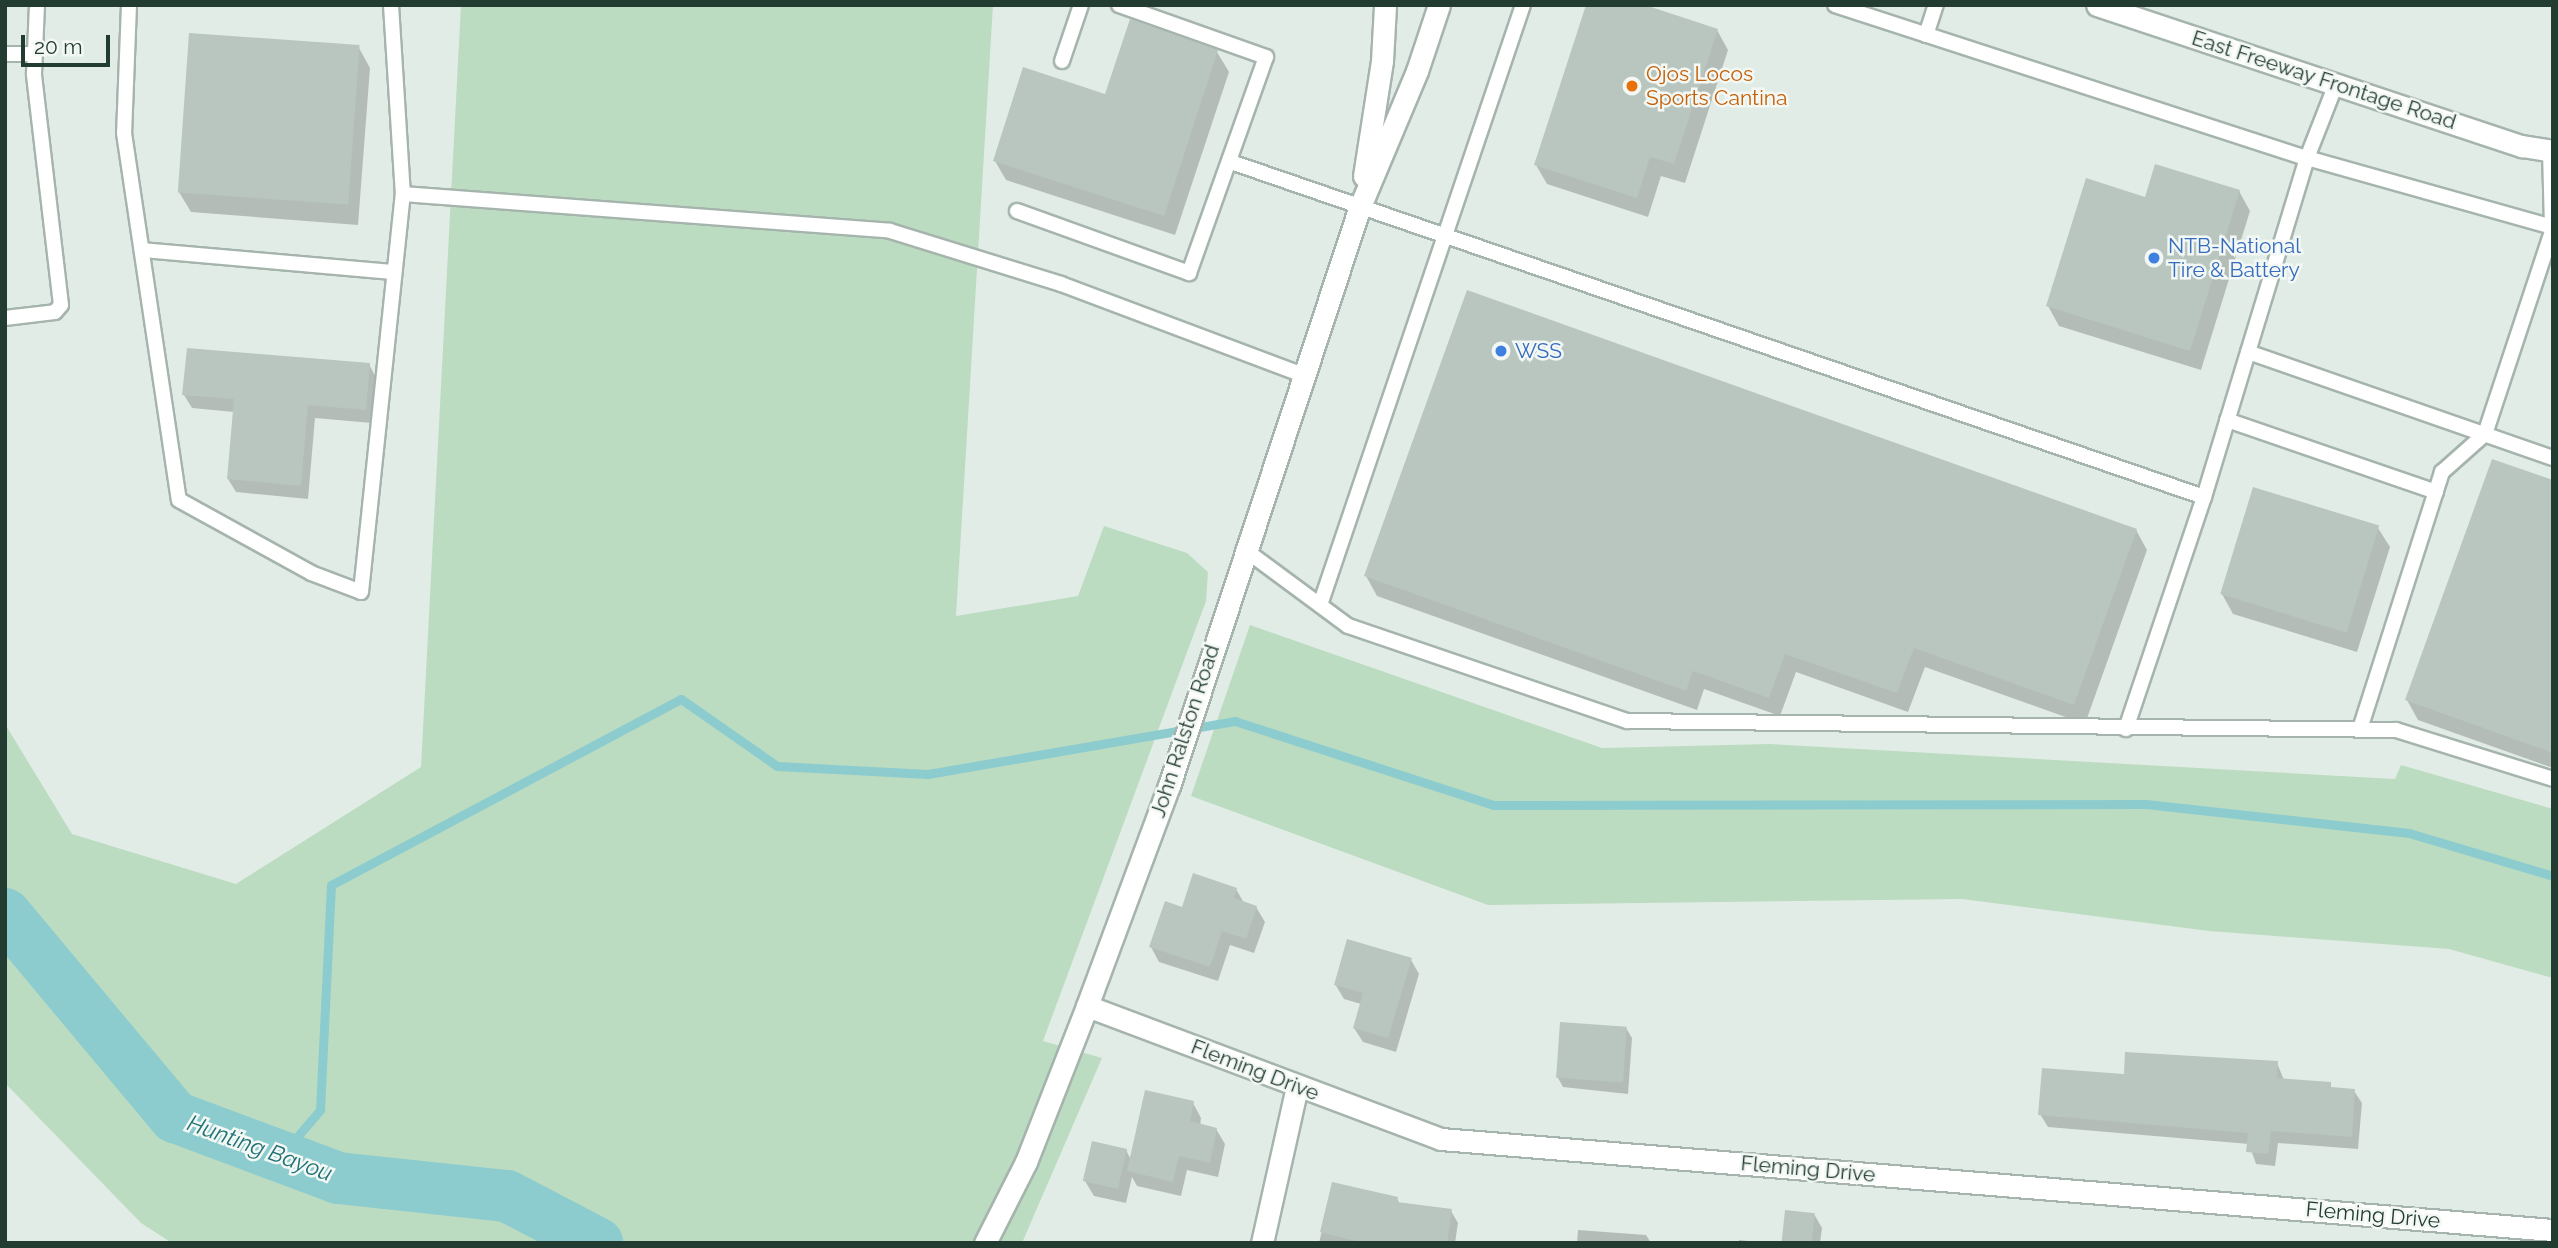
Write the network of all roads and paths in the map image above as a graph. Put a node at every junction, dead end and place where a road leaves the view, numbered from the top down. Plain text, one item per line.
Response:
1 (37, 5) edge
2 (129, 5) edge
3 (391, 5) edge
4 (1081, 5) edge
5 (1119, 5) edge
6 (1385, 5) edge
7 (1439, 5) edge
8 (1523, 5) edge
9 (1835, 5) edge
10 (1936, 5) edge
11 (2097, 5) edge
12 (1926, 34) junction
13 (5, 54) edge
14 (33, 54) junction
15 (1062, 61) dead end
16 (2336, 84) junction
17 (2552, 151) edge
18 (2307, 158) junction
19 (1231, 162) junction
20 (403, 194) junction
21 (1359, 209) junction
22 (1017, 211) dead end
23 (2552, 227) edge
24 (1445, 235) junction
25 (142, 250) junction
26 (394, 272) junction
27 (5, 318) edge
28 (2248, 352) junction
29 (1303, 375) junction
30 (2227, 420) junction
31 (2484, 434) junction
32 (2553, 458) edge
33 (2436, 492) junction
34 (2204, 497) junction
35 (1244, 549) junction
36 (1320, 605) junction
37 (2126, 729) junction
38 (2360, 730) junction
39 (2553, 779) edge
40 (1087, 1006) junction
41 (1297, 1086) junction
42 (2553, 1230) edge
43 (985, 1243) edge
44 (1262, 1243) edge

1 - 14 lane
2 - 25 lane
3 - 20 lane
4 - 15 lane
5 - 19 lane
6 - 21 street, John Ralston Road
7 - 21 street, John Ralston Road
8 - 24 lane
9 - 12 lane
10 - 12 lane
11 - 16 street, East Freeway Frontage Road
12 - 18 lane
13 - 14 lane
14 - 27 lane
16 - 17 street, East Freeway Frontage Road
16 - 18 lane
17 - 23 lane
18 - 23 lane
18 - 28 lane
19 - 21 lane
19 - 22 lane
20 - 26 lane
20 - 29 lane
21 - 24 lane
21 - 29 street, John Ralston Road
23 - 31 lane
24 - 34 lane
24 - 36 lane
25 - 26 lane
25 - 26 lane
28 - 30 lane
28 - 31 lane
29 - 35 street, John Ralston Road
30 - 33 lane
30 - 34 lane
31 - 32 lane
31 - 33 lane
33 - 38 lane
34 - 37 lane
35 - 36 lane
35 - 40 street, John Ralston Road
36 - 37 lane
37 - 38 lane
38 - 39 lane
40 - 41 street, Fleming Drive
40 - 43 street, John Ralston Road
41 - 42 street, Fleming Drive
41 - 44 street

